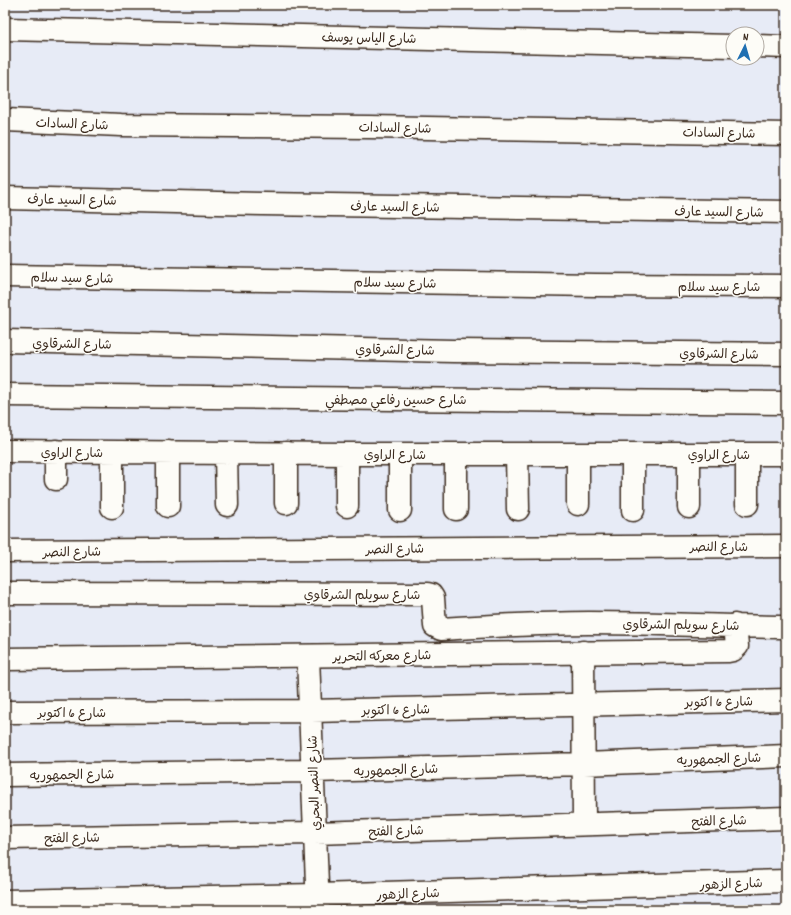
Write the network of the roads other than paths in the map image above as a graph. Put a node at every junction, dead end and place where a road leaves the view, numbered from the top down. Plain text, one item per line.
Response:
1 (5, 29) edge
2 (725, 46) edge
3 (765, 46) edge
4 (786, 47) edge
5 (5, 120) edge
6 (786, 134) edge
7 (5, 198) edge
8 (786, 212) edge
9 (5, 276) edge
10 (786, 286) edge
11 (5, 341) edge
12 (786, 354) edge
13 (5, 396) edge
14 (786, 403) edge
15 (5, 451) edge
16 (56, 452) junction
17 (112, 452) junction
18 (168, 452) junction
19 (226, 453) junction
20 (286, 453) junction
21 (347, 454) junction
22 (400, 454) junction
23 (456, 454) junction
24 (517, 454) junction
25 (578, 454) junction
26 (633, 454) junction
27 (689, 454) junction
28 (747, 454) junction
29 (786, 454) edge
30 (56, 479) dead end
31 (286, 503) dead end
32 (578, 504) dead end
33 (747, 504) dead end
34 (227, 505) dead end
35 (168, 506) dead end
36 (347, 506) dead end
37 (112, 507) dead end
38 (689, 507) dead end
39 (456, 509) dead end
40 (518, 509) dead end
41 (400, 510) dead end
42 (633, 510) dead end
43 (786, 546) edge
44 (5, 551) edge
45 (5, 593) edge
46 (735, 625) junction
47 (786, 627) edge
48 (583, 652) junction
49 (308, 656) junction
50 (5, 659) edge
51 (786, 700) edge
52 (584, 705) junction
53 (311, 711) junction
54 (5, 712) edge
55 (786, 756) edge
56 (584, 764) junction
57 (313, 771) junction
58 (5, 775) edge
59 (786, 818) edge
60 (584, 824) junction
61 (315, 832) junction
62 (5, 838) edge
63 (786, 881) edge
64 (5, 901) edge
65 (318, 903) edge

1 - 2 street, شارع الياس يوسف
3 - 4 street
5 - 6 street, شارع السادات
7 - 8 street, شارع السيد عارف
9 - 10 street, شارع سيد سلام
11 - 12 street, شارع الشرقاوي
13 - 14 street, شارع حسين رفاعي مصطفي
15 - 16 street, شارع الراوي
16 - 17 street, شارع الراوي
16 - 30 street
17 - 18 street, شارع الراوي
17 - 37 street
18 - 19 street, شارع الراوي
18 - 35 street
19 - 20 street, شارع الراوي
19 - 34 street
20 - 21 street, شارع الراوي
20 - 31 street
21 - 22 street, شارع الراوي
21 - 36 street
22 - 23 street, شارع الراوي
22 - 41 street
23 - 24 street, شارع الراوي
23 - 39 street
24 - 25 street, شارع الراوي
24 - 40 street
25 - 26 street, شارع الراوي
25 - 32 street
26 - 27 street, شارع الراوي
26 - 42 street
27 - 28 street, شارع الراوي
27 - 38 street
28 - 29 street, شارع الراوي
28 - 33 street
43 - 44 street, شارع النصر
45 - 46 street, شارع سويلم الشرقاوي
46 - 47 street, شارع سويلم الشرقاوي
46 - 48 street, شارع معركه التحرير
48 - 49 street, شارع معركه التحرير
48 - 52 street
49 - 50 street, شارع معركه التحرير
49 - 53 street, شارع النصر البحري
51 - 52 street, شارع 6 اكتوبر
52 - 53 street, شارع 6 اكتوبر
52 - 56 street
53 - 54 street, شارع 6 اكتوبر
53 - 57 street, شارع النصر البحري
55 - 56 street, شارع الجمهوريه
56 - 57 street, شارع الجمهوريه
56 - 60 street
57 - 58 street, شارع الجمهوريه
57 - 61 street, شارع النصر البحري
59 - 60 street, شارع الفتح
60 - 61 street, شارع الفتح
61 - 62 street, شارع الفتح
61 - 65 street, شارع النصر البحري
63 - 65 street, شارع الزهور
64 - 65 street, شارع الزهور

